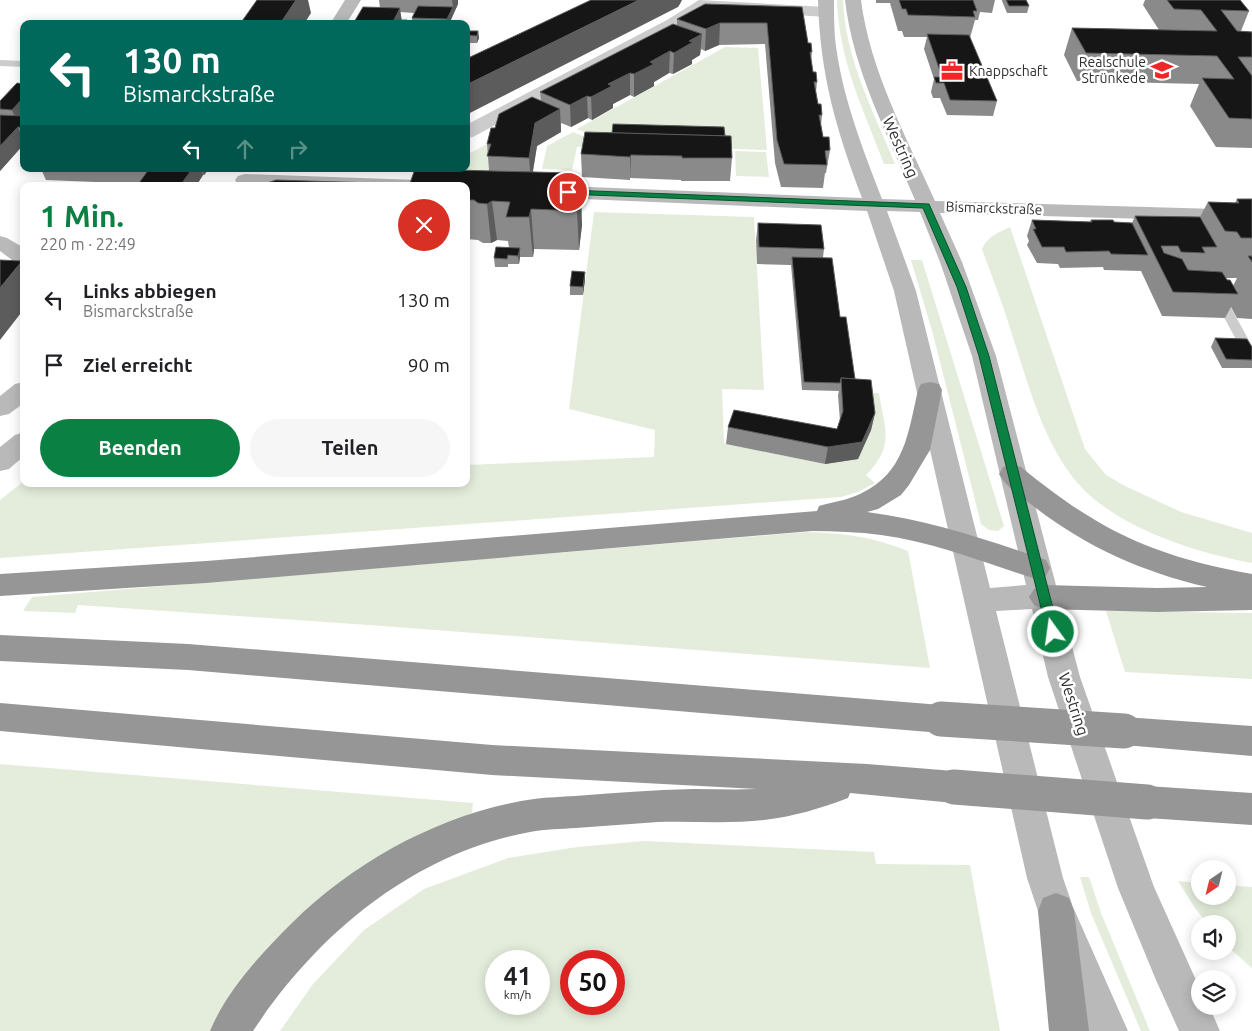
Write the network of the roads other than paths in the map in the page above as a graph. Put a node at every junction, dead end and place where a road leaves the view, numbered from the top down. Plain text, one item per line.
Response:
1 (352, 0) edge
2 (853, 0) edge
3 (702, 2) edge
4 (826, 6) edge
5 (340, 20) edge
6 (0, 63) edge
7 (20, 64) edge
8 (470, 131) edge
9 (245, 178) edge
10 (330, 182) edge
11 (470, 188) edge
12 (875, 205) junction
13 (926, 206) junction
14 (1252, 216) edge
15 (0, 241) edge
16 (20, 245) edge
17 (20, 255) edge
18 (1214, 287) edge
19 (1252, 358) edge
20 (930, 390) junction
21 (20, 393) edge
22 (0, 408) edge
23 (1012, 474) junction
24 (812, 521) junction
25 (965, 546) junction
26 (1036, 568) junction
27 (0, 585) edge
28 (1252, 585) edge
29 (1044, 597) junction
30 (1252, 598) edge
31 (980, 601) junction
32 (0, 648) edge
33 (0, 718) edge
34 (1252, 741) edge
35 (867, 779) junction
36 (1252, 809) edge
37 (1056, 911) junction
38 (230, 1031) edge
39 (1069, 1031) edge
40 (1108, 1031) edge
41 (1200, 1031) edge

1 - 5 main road
2 - 13 main road, Westring
3 - 4 street
3 - 8 street
4 - 12 main road
6 - 7 lane
9 - 10 main road
11 - 12 main road, Bismarckstraße
12 - 13 main road, Bismarckstraße
12 - 20 main road
13 - 14 main road, Bismarckstraße
13 - 23 main road, Westring
15 - 16 main road
15 - 17 main road
18 - 19 lane
20 - 24 highway
20 - 25 main road
21 - 22 main road
23 - 26 main road, Westring
23 - 28 highway
24 - 25 highway
24 - 27 highway
25 - 26 highway
25 - 31 main road
26 - 29 main road, Westring
29 - 30 highway
29 - 31 main road
29 - 41 main road, Westring
31 - 37 main road
32 - 34 highway, bridge
33 - 35 highway
35 - 36 highway, bridge
35 - 38 highway
37 - 39 highway
37 - 40 main road

